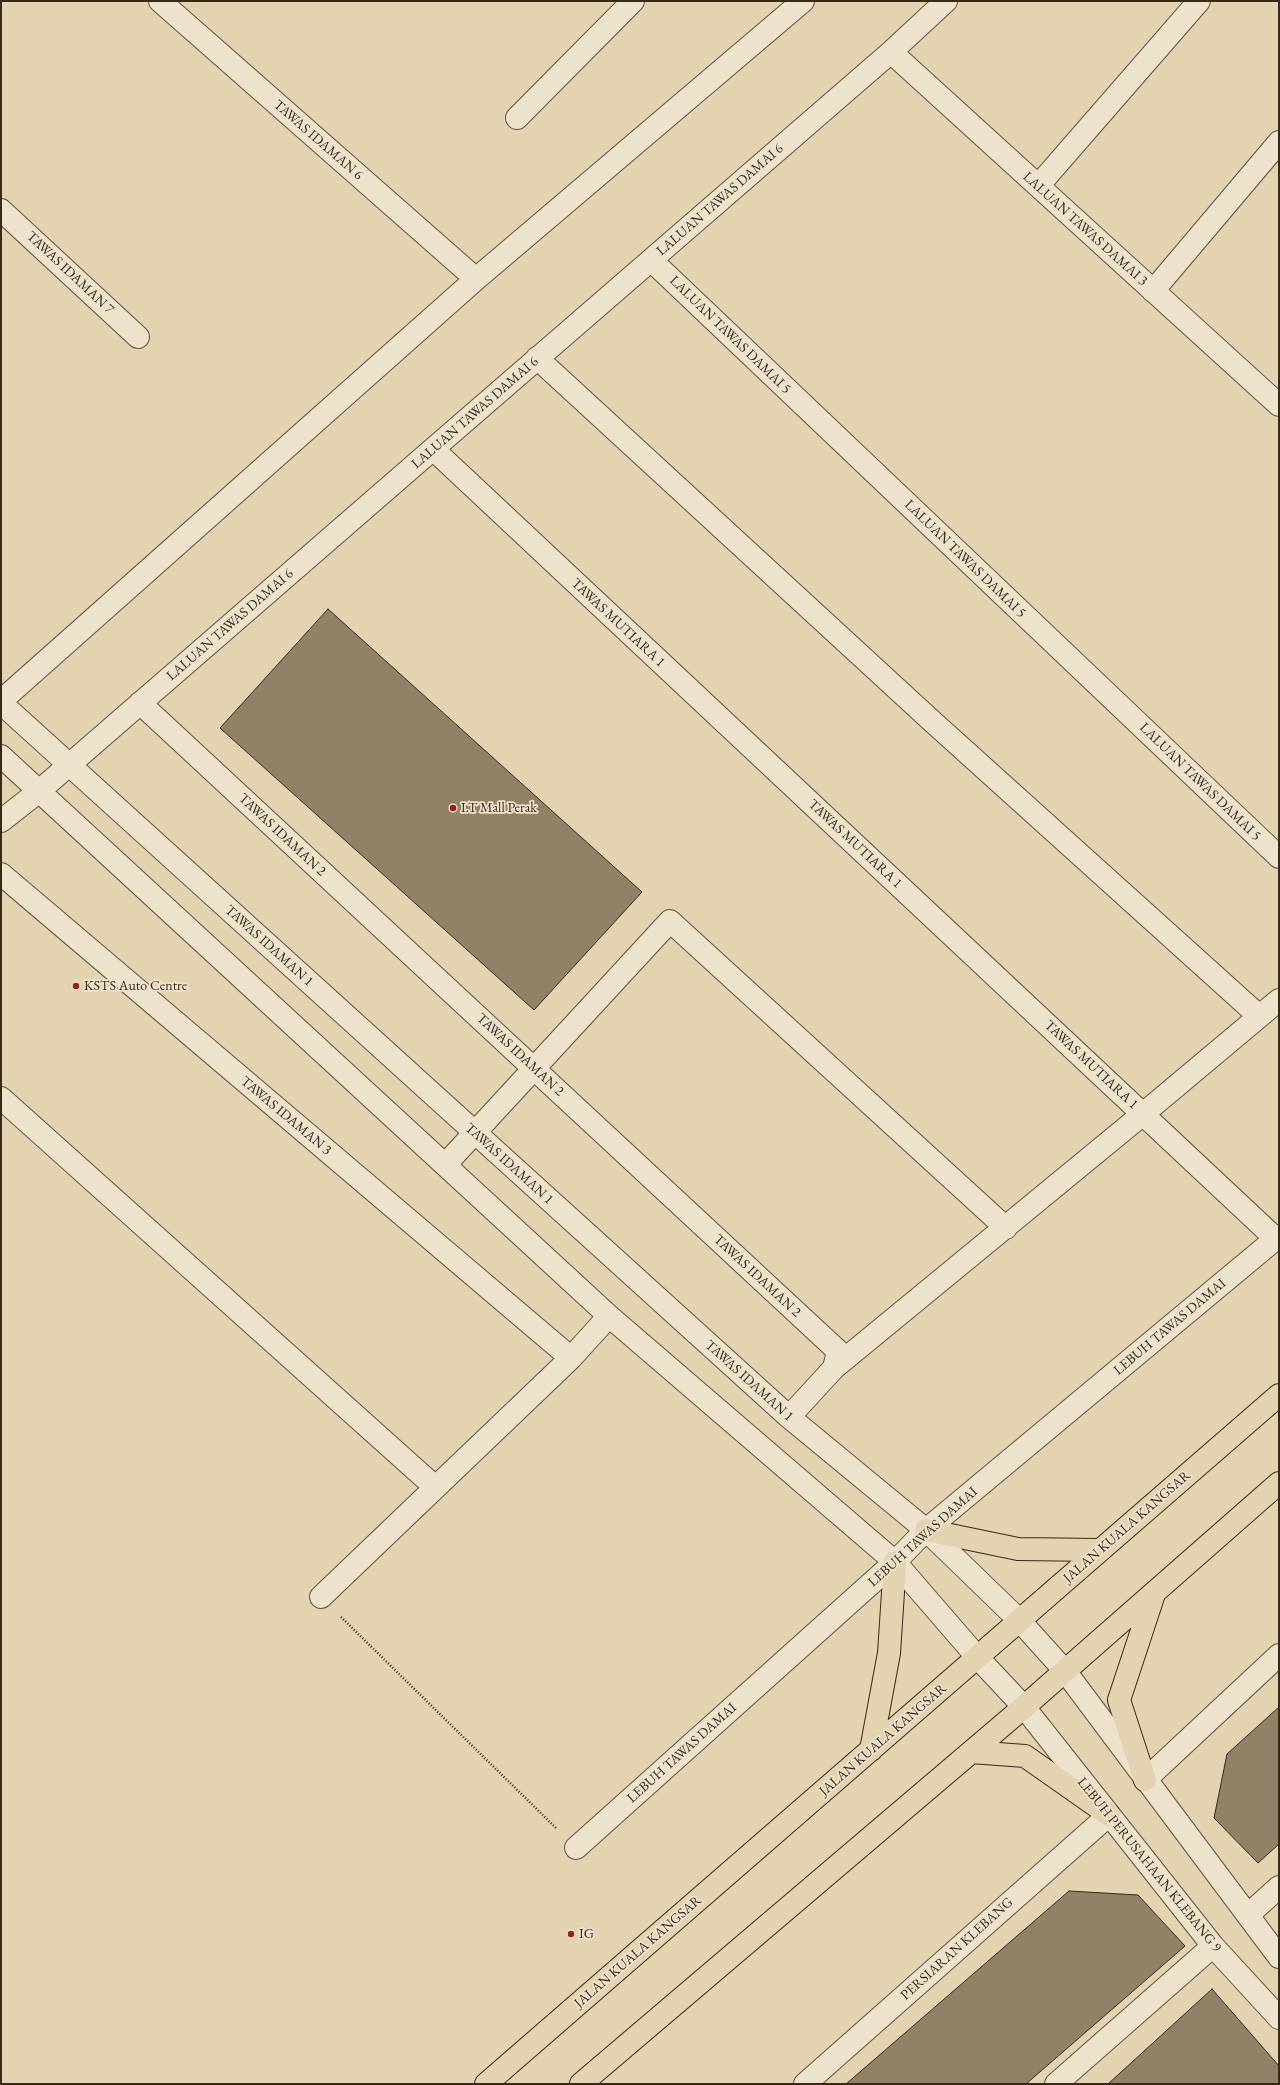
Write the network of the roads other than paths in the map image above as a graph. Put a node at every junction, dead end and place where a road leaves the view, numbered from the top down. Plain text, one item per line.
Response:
1 (160, 1) edge
2 (633, 1) edge
3 (946, 1) edge
4 (1199, 1) edge
5 (793, 4) edge
6 (891, 52) junction
7 (516, 118) dead end
8 (1279, 142) edge
9 (1038, 186) junction
10 (1, 210) edge
11 (651, 260) junction
12 (476, 278) junction
13 (1153, 291) junction
14 (138, 337) dead end
15 (537, 358) junction
16 (1279, 405) edge
17 (433, 449) junction
18 (1, 702) edge
19 (140, 703) junction
20 (1, 756) edge
21 (68, 765) junction
22 (38, 792) junction
23 (1, 821) edge
24 (1279, 857) edge
25 (1, 874) edge
26 (1279, 1000) edge
27 (1259, 1016) junction
28 (534, 1069) junction
29 (1, 1098) edge
30 (1144, 1114) junction
31 (475, 1133) junction
32 (445, 1165) junction
33 (1006, 1228) junction
34 (1278, 1237) edge
35 (609, 1316) junction
36 (571, 1358) junction
37 (834, 1368) junction
38 (1279, 1395) edge
39 (789, 1417) junction
40 (1279, 1482) edge
41 (435, 1487) junction
42 (926, 1530) junction
43 (1100, 1550) junction
44 (895, 1562) junction
45 (1154, 1593) junction
46 (321, 1597) road end
47 (1020, 1621) junction
48 (1279, 1655) edge
49 (978, 1658) junction
50 (1065, 1671) junction
51 (1024, 1707) junction
52 (871, 1750) junction
53 (971, 1752) junction
54 (1145, 1780) junction
55 (1108, 1815) junction
56 (576, 1848) road end
57 (1279, 1886) edge
58 (1248, 1915) junction
59 (1213, 1946) junction
60 (1279, 1957) edge
61 (1279, 2018) edge
62 (486, 2084) edge
63 (581, 2084) edge
64 (805, 2084) edge
65 (1056, 2084) edge

1 - 12 street, TAWAS IDAMAN 6
2 - 7 street
3 - 6 street, LALUAN TAWAS DAMAI 6
4 - 9 street
5 - 12 street
6 - 9 street, LALUAN TAWAS DAMAI 3
6 - 11 street, LALUAN TAWAS DAMAI 6
8 - 13 street
9 - 13 street, LALUAN TAWAS DAMAI 3
10 - 14 street, TAWAS IDAMAN 7
11 - 15 street, LALUAN TAWAS DAMAI 6
11 - 24 street, LALUAN TAWAS DAMAI 5
12 - 18 street
13 - 16 street, LALUAN TAWAS DAMAI 3
15 - 17 street, LALUAN TAWAS DAMAI 6
15 - 27 street
17 - 19 street, LALUAN TAWAS DAMAI 6
17 - 30 street, TAWAS MUTIARA 1
18 - 21 street, TAWAS IDAMAN 1
19 - 21 street, LALUAN TAWAS DAMAI 6
19 - 28 street, TAWAS IDAMAN 2
20 - 22 street
21 - 22 street, LALUAN TAWAS DAMAI 6
21 - 31 street, TAWAS IDAMAN 1
22 - 23 street, LALUAN TAWAS DAMAI 6
22 - 32 street
25 - 36 street, TAWAS IDAMAN 3
26 - 27 street
27 - 30 street
28 - 31 street
28 - 33 street
28 - 37 street, TAWAS IDAMAN 2
29 - 41 street
30 - 33 street
30 - 34 street, TAWAS MUTIARA 1
31 - 32 street
31 - 39 street, TAWAS IDAMAN 1
32 - 35 street
33 - 37 street
34 - 42 street, LEBUH TAWAS DAMAI
35 - 36 street
35 - 44 street
36 - 41 street
37 - 39 street
38 - 43 highway, JALAN KUALA KANGSAR
39 - 42 street, TAWAS IDAMAN 1
40 - 45 highway
41 - 46 street
42 - 43 highway
42 - 44 street, LEBUH TAWAS DAMAI
42 - 47 street, TAWAS IDAMAN 1
43 - 47 highway, JALAN KUALA KANGSAR
44 - 49 street
44 - 52 highway
44 - 56 street, LEBUH TAWAS DAMAI
45 - 50 highway
45 - 54 highway
47 - 49 highway, JALAN KUALA KANGSAR
47 - 50 street, TAWAS IDAMAN 1
48 - 54 street
49 - 51 street, LEBUH PERUSAHAAN KLEBANG 9
49 - 52 highway, JALAN KUALA KANGSAR
50 - 51 highway
50 - 54 street
51 - 53 highway
51 - 55 street, LEBUH PERUSAHAAN KLEBANG 9
52 - 62 highway, JALAN KUALA KANGSAR
53 - 55 highway
53 - 63 highway
54 - 58 street
55 - 59 street, LEBUH PERUSAHAAN KLEBANG 9
55 - 64 street, PERSIARAN KLEBANG
57 - 58 street
58 - 60 street
59 - 61 street, LEBUH PERUSAHAAN KLEBANG 9
59 - 65 street

